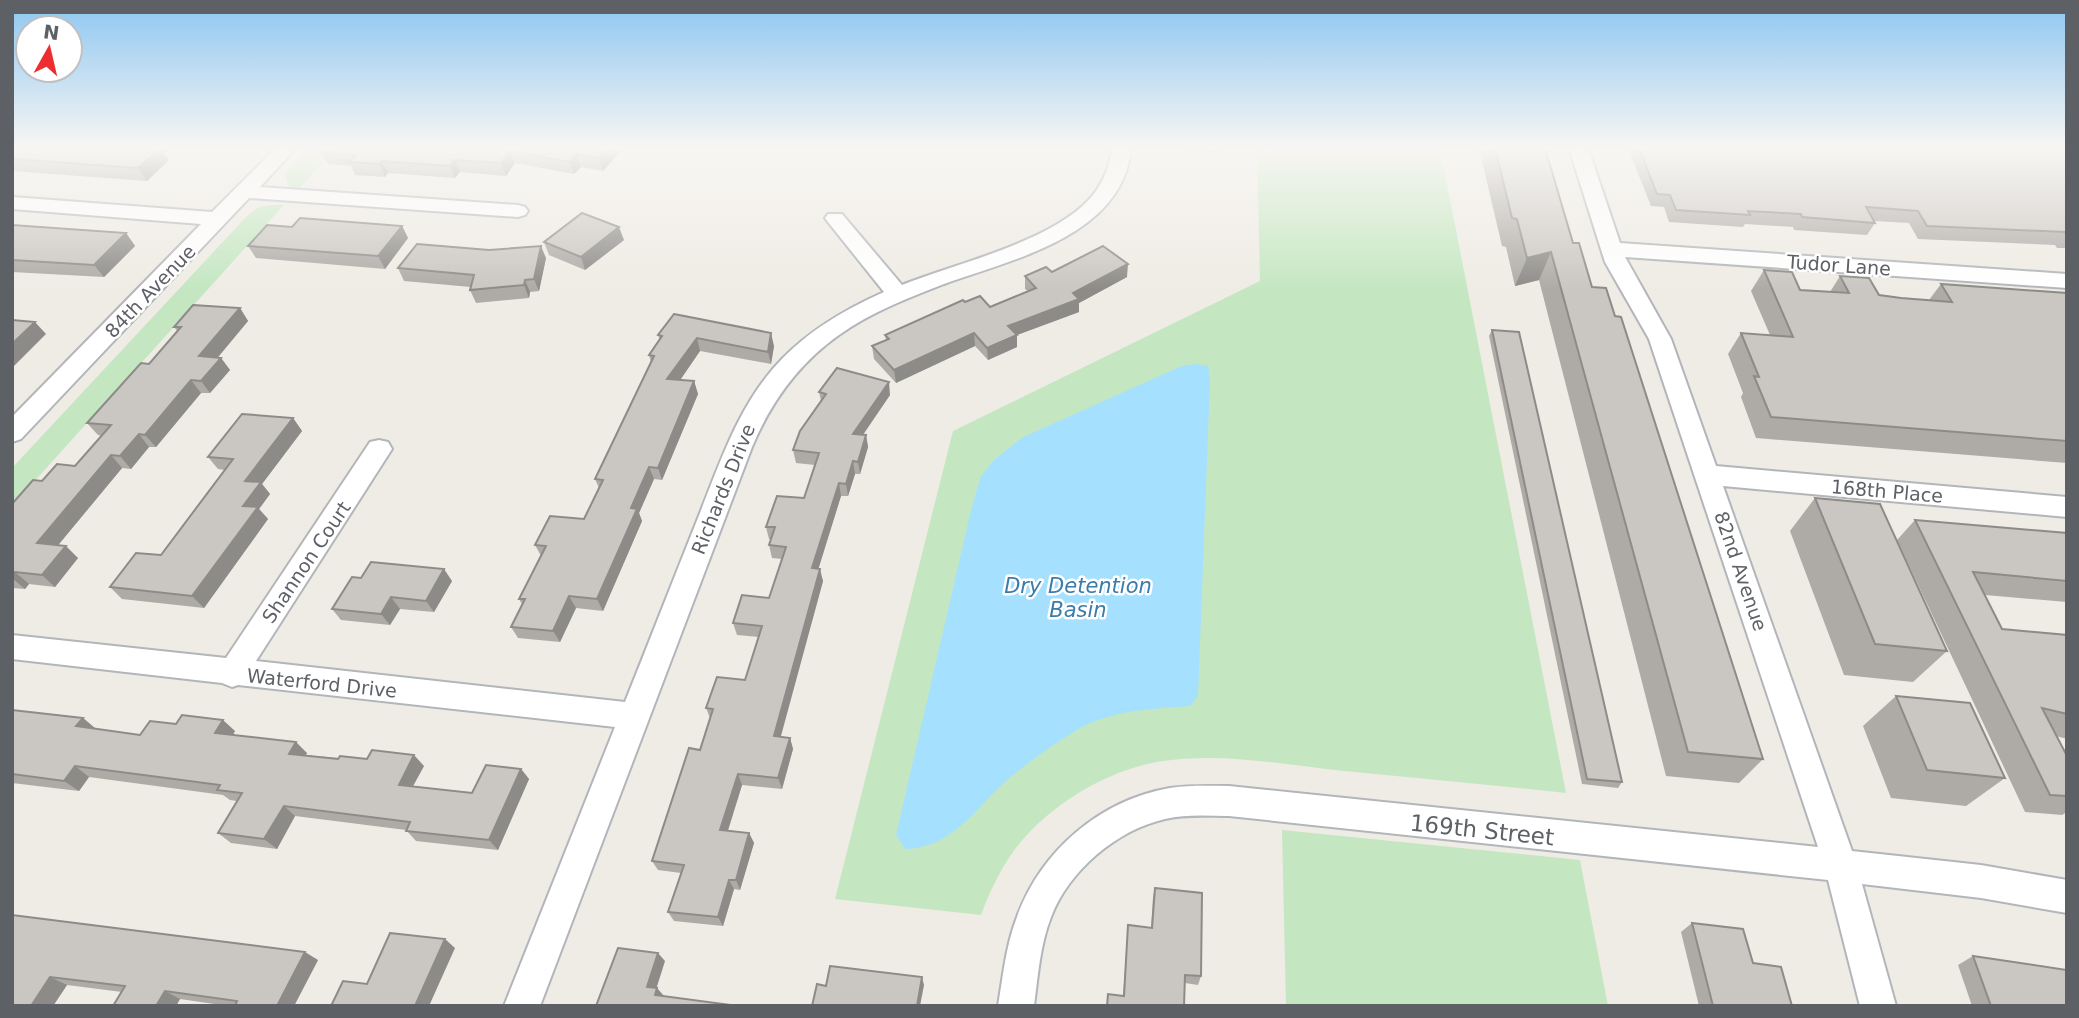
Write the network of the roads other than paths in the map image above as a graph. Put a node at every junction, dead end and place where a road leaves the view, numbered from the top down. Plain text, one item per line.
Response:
1 (242, 196) edge
2 (295, 196) edge
3 (1103, 196) edge
4 (1594, 196) edge
5 (12, 204) edge
6 (518, 211) dead end
7 (835, 218) dead end
8 (219, 219) junction
9 (1611, 249) junction
10 (2067, 281) edge
11 (899, 296) junction
12 (17, 423) edge
13 (379, 449) dead end
14 (1707, 475) junction
15 (2067, 507) edge
16 (12, 648) edge
17 (232, 674) junction
18 (633, 716) junction
19 (1841, 866) junction
20 (2067, 897) edge
21 (522, 1006) edge
22 (1016, 1006) edge
23 (1878, 1006) edge

1 - 8 street, 84th Avenue
2 - 6 street
3 - 11 street, Richards Drive
4 - 9 street, 82nd Avenue
5 - 8 street
7 - 11 street
8 - 12 street, 84th Avenue
9 - 10 street, Tudor Lane
9 - 14 street, 82nd Avenue
11 - 18 street, Richards Drive
13 - 17 street, Shannon Court
14 - 15 street, 168th Place
14 - 19 street, 82nd Avenue
16 - 17 street, Waterford Drive
17 - 18 street, Waterford Drive
18 - 21 street, Richards Drive
19 - 20 street, 169th Street
19 - 22 street, 169th Street
19 - 23 street, 82nd Avenue

